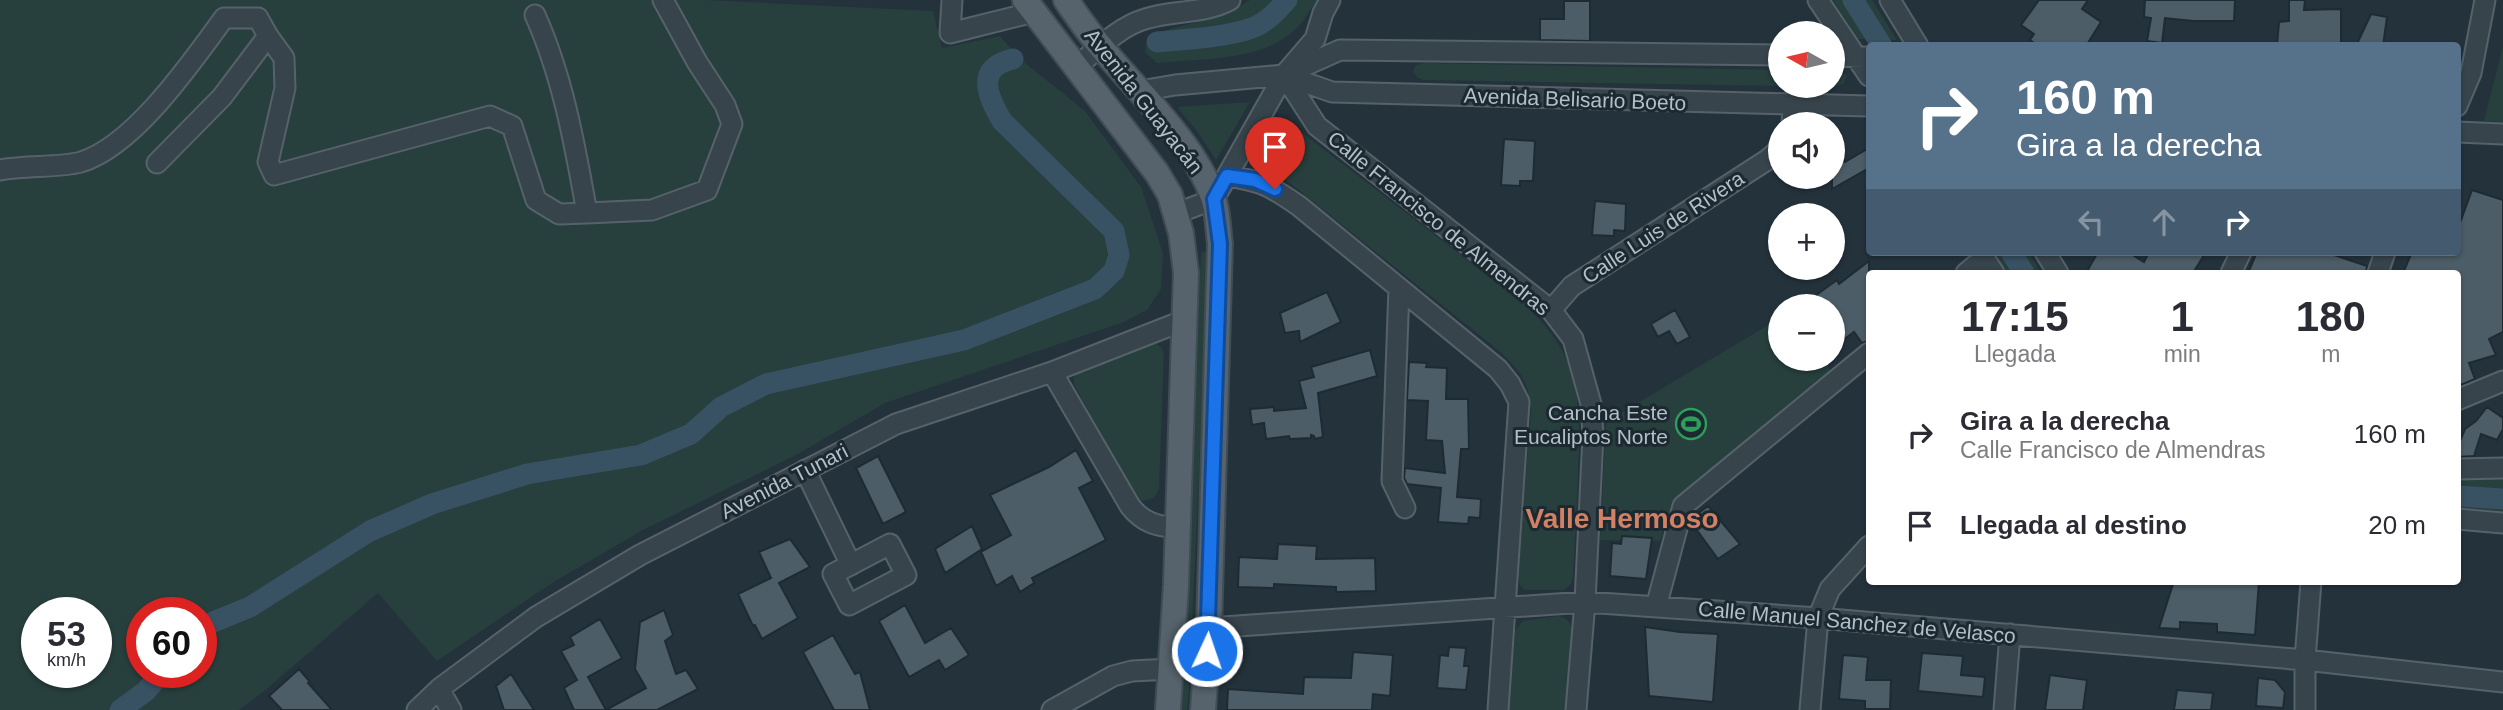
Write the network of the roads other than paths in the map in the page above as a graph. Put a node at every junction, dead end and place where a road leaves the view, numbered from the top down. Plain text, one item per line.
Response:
1 (663, 0) edge
2 (952, 0) edge
3 (1066, 0) edge
4 (1230, 0) edge
5 (1330, 0) edge
6 (1818, 0) edge
7 (1890, 0) edge
8 (2485, 0) edge
9 (1029, 6) edge
10 (535, 15) dead end
11 (268, 36) junction
12 (1916, 42) edge
13 (1100, 47) junction
14 (1768, 55) edge
15 (1845, 56) edge
16 (1863, 56) edge
17 (1075, 68) junction
18 (2464, 73) edge
19 (1284, 75) junction
20 (1140, 92) junction
21 (1866, 106) edge
22 (1818, 112) edge
23 (1768, 114) edge
24 (2461, 132) edge
25 (2503, 134) edge
26 (1768, 159) edge
27 (157, 163) dead end
28 (0, 170) edge
29 (1227, 176) junction
30 (1214, 199) junction
31 (587, 213) junction
32 (1175, 214) junction
33 (1399, 288) junction
34 (1551, 310) junction
35 (1185, 320) junction
36 (1866, 355) edge
37 (1052, 372) junction
38 (2503, 382) edge
39 (2461, 398) edge
40 (2503, 468) edge
41 (2461, 469) edge
42 (805, 471) junction
43 (1405, 508) dead end
44 (2461, 519) edge
45 (2503, 523) edge
46 (1177, 528) junction
47 (1866, 549) edge
48 (852, 565) dead end
49 (2311, 585) edge
50 (1585, 602) junction
51 (1656, 607) junction
52 (1505, 608) junction
53 (1818, 618) junction
54 (1209, 628) junction
55 (2010, 634) junction
56 (2305, 660) junction
57 (1172, 669) junction
58 (2503, 682) edge
59 (439, 689) junction
60 (417, 710) edge
61 (451, 710) edge
62 (1052, 710) edge
63 (1168, 710) edge
64 (1203, 710) edge
65 (1498, 710) edge
66 (1576, 710) edge
67 (1810, 710) edge
68 (2004, 710) edge
69 (2305, 710) edge

1 - 31 street
2 - 9 street
3 - 13 main road, Avenida Guayacán
4 - 13 street
5 - 19 street
6 - 16 street
7 - 12 street
8 - 18 street
9 - 17 main road, Avenida Guayacán
10 - 31 street
11 - 27 street
11 - 28 street
11 - 31 street
13 - 17 street
13 - 20 main road, Avenida Guayacán
14 - 19 street, Avenida Belisario Boeto
15 - 16 street
17 - 32 main road, Avenida Guayacán
19 - 20 street, Avenida Belisario Boeto
19 - 23 street, Avenida Belisario Boeto
19 - 29 street
19 - 34 street, Calle Francisco de Almendras
20 - 30 main road, Avenida Guayacán
21 - 22 street, Avenida Belisario Boeto
24 - 25 street
26 - 34 street, Calle Luis de Rivera
29 - 30 street
29 - 33 street
30 - 32 street
30 - 54 main road, Avenida Guayacán
32 - 35 main road, Avenida Guayacán
33 - 43 street
33 - 52 street
34 - 50 street, Calle Francisco de Almendras
35 - 37 street, Avenida Tunari
35 - 46 main road, Avenida Guayacán
36 - 51 street
37 - 42 street, Avenida Tunari
37 - 46 street
38 - 39 street
40 - 41 street
42 - 48 street
42 - 59 street, Avenida Tunari
44 - 45 street
46 - 57 main road, Avenida Guayacán
47 - 53 street
49 - 56 street
50 - 51 street, Calle Manuel Sanchez de Velasco
50 - 52 street, Calle Manuel Sanchez de Velasco
50 - 66 street, Calle Francisco de Almendras
51 - 53 street, Calle Manuel Sanchez de Velasco
52 - 54 street, Calle Manuel Sanchez de Velasco
52 - 65 street
53 - 55 street, Calle Manuel Sanchez de Velasco
53 - 67 street
54 - 64 main road, Avenida Guayacán
55 - 56 street, Calle Manuel Sanchez de Velasco
55 - 68 street
56 - 58 street, Calle Manuel Sanchez de Velasco
56 - 69 street
57 - 62 street
57 - 63 main road, Avenida Guayacán
59 - 60 street, Avenida Tunari
59 - 61 street

